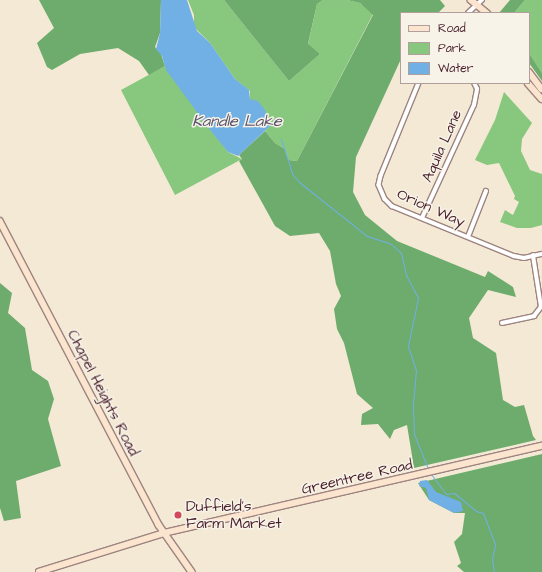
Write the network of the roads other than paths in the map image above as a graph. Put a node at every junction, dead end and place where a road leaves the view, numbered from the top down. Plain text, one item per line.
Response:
1 (471, 0) edge
2 (482, 0) edge
3 (476, 6) junction
4 (469, 12) edge
5 (479, 12) edge
6 (485, 12) edge
7 (530, 73) edge
8 (420, 84) edge
9 (474, 84) edge
10 (529, 84) edge
11 (542, 89) edge
12 (542, 99) edge
13 (486, 190) dead end
14 (422, 218) junction
15 (0, 221) edge
16 (468, 237) junction
17 (542, 254) edge
18 (533, 256) junction
19 (502, 323) dead end
20 (542, 446) edge
21 (164, 533) junction
22 (39, 572) edge
23 (192, 572) edge

1 - 3 street
2 - 3 street
3 - 4 street
3 - 5 street
3 - 6 street
7 - 11 street
8 - 14 street, Orion Way
9 - 14 street, Aquila Lane
10 - 12 street
13 - 16 street
14 - 16 street, Orion Way
15 - 21 street, Chapel Heights Road
16 - 18 street, Orion Way
17 - 18 street, Orion Way
18 - 19 street
20 - 21 street, Greentree Road
21 - 22 street, Greentree Road
21 - 23 street, Chapel Heights Road

